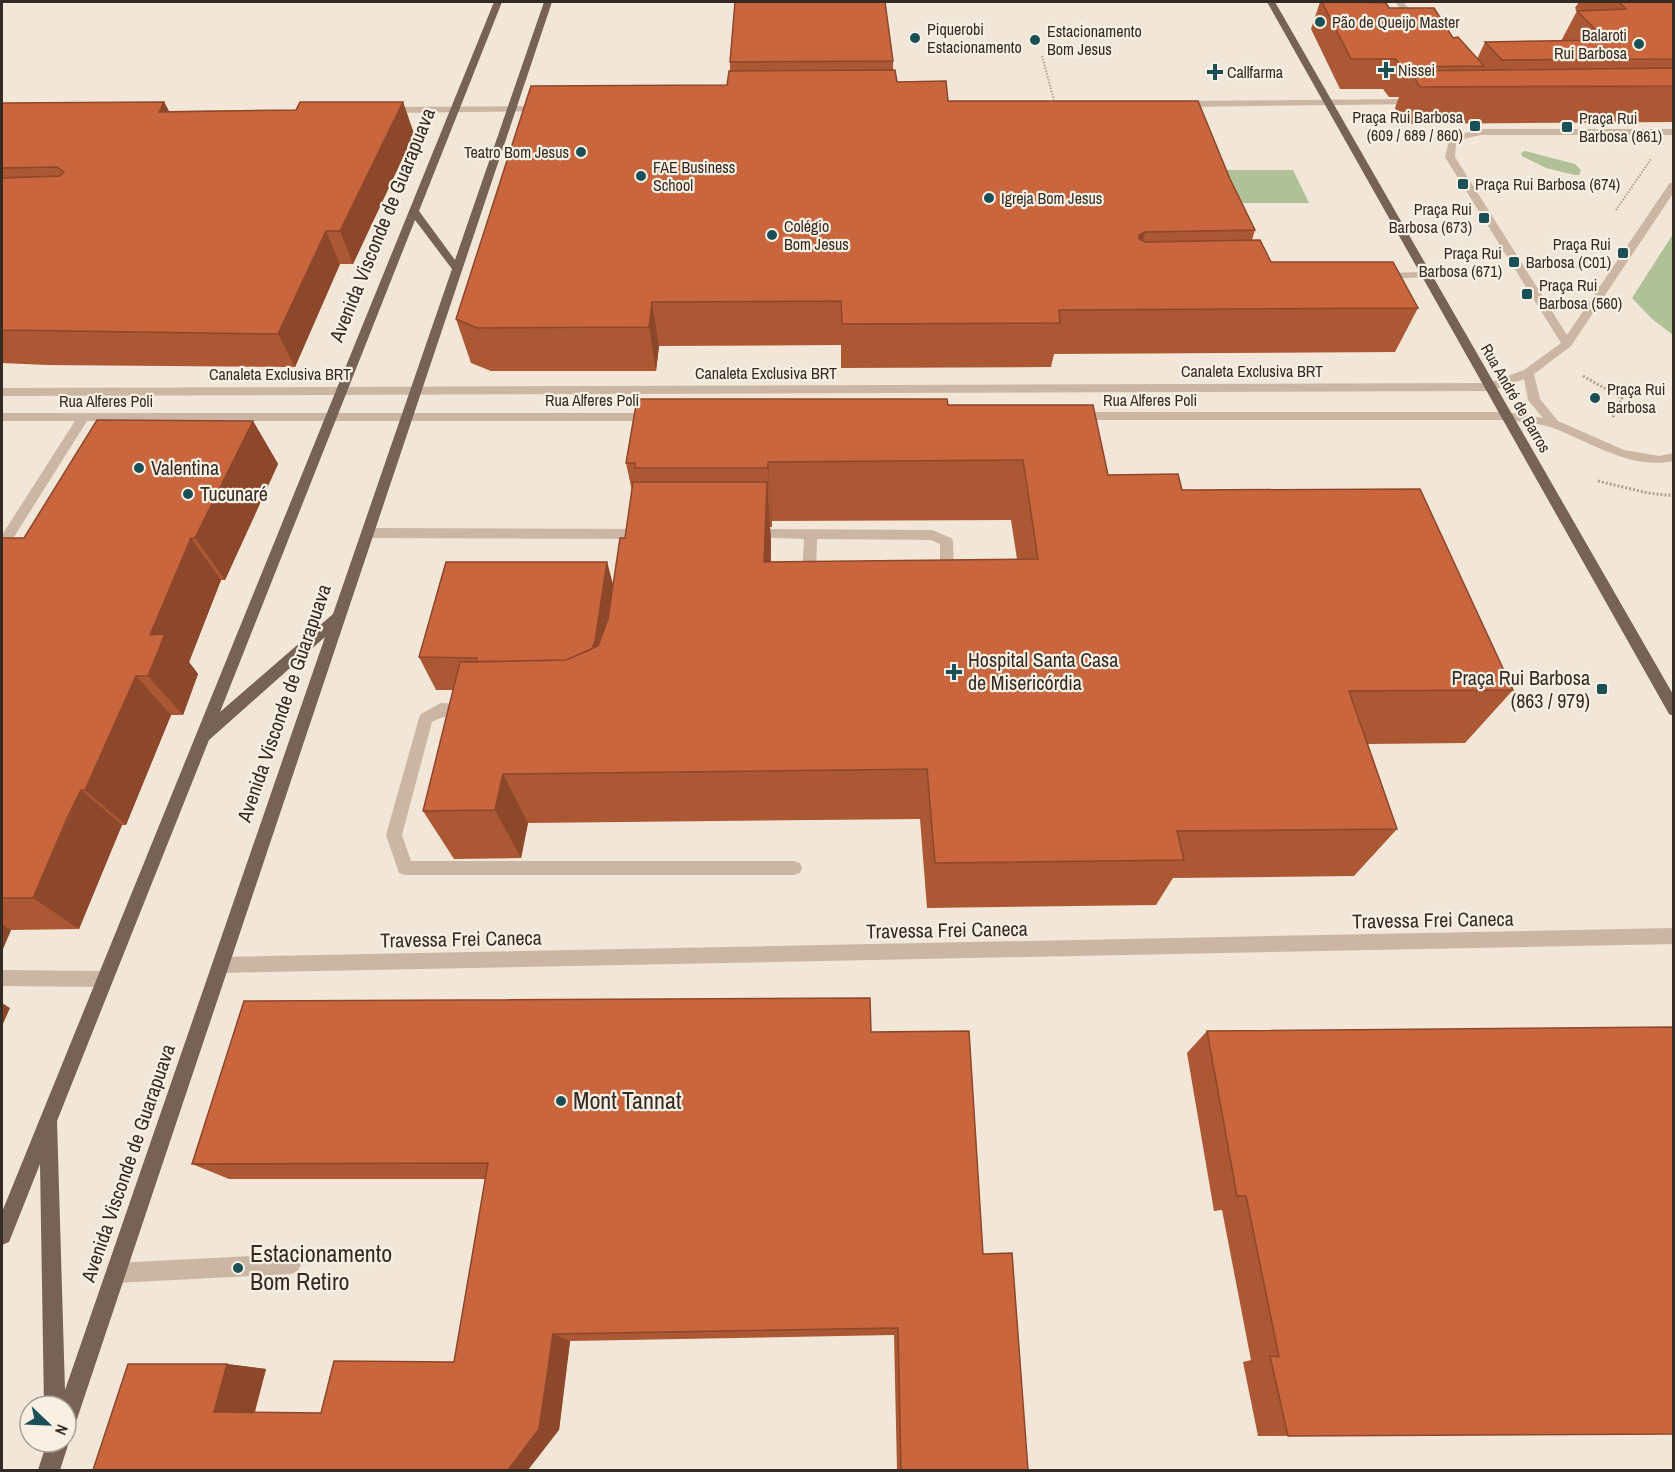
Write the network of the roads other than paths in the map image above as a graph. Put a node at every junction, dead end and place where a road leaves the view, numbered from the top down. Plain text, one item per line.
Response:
1 (498, 2) edge
2 (548, 2) edge
3 (1271, 2) edge
4 (1398, 2) edge
5 (1421, 29) edge
6 (1423, 102) edge
7 (1329, 103) junction
8 (1163, 104) edge
9 (559, 109) edge
10 (454, 110) junction
11 (512, 110) junction
12 (371, 111) edge
13 (1674, 132) edge
14 (1674, 184) edge
15 (414, 212) junction
16 (457, 269) junction
17 (1426, 275) junction
18 (1368, 276) edge
19 (1567, 344) junction
20 (1528, 373) junction
21 (1490, 387) junction
22 (417, 390) junction
23 (342, 391) junction
24 (2, 392) edge
25 (1064, 416) edge
26 (1507, 416) junction
27 (2, 417) edge
28 (84, 417) junction
29 (330, 417) junction
30 (407, 417) junction
31 (670, 417) edge
32 (1554, 424) junction
33 (1674, 457) edge
34 (368, 533) junction
35 (657, 534) edge
36 (740, 534) edge
37 (811, 535) junction
38 (4, 542) edge
39 (831, 581) edge
40 (926, 582) edge
41 (339, 616) junction
42 (489, 708) edge
43 (1674, 710) edge
44 (202, 737) junction
45 (794, 868) dead end
46 (1674, 936) edge
47 (221, 965) junction
48 (2, 978) edge
49 (104, 979) junction
50 (49, 1118) junction
51 (2, 1233) edge
52 (291, 1264) dead end
53 (116, 1273) junction
54 (55, 1394) edge
55 (75, 1394) edge
56 (54, 1454) edge
57 (49, 1470) edge

1 - 10 main road, Avenida Visconde de Guarapuava
2 - 11 main road, Avenida Visconde de Guarapuava
3 - 7 main road, Rua André de Barros
4 - 5 street
6 - 7 street
7 - 8 street
7 - 17 main road, Rua André de Barros
9 - 11 street
10 - 11 street
10 - 12 street
10 - 15 main road, Avenida Visconde de Guarapuava
11 - 16 main road, Avenida Visconde de Guarapuava
13 - 19 street
14 - 19 street, Canaleta Exclusiva BRT
15 - 16 main road
15 - 23 main road, Avenida Visconde de Guarapuava
16 - 22 main road, Avenida Visconde de Guarapuava
17 - 18 street
17 - 21 main road, Rua André de Barros
19 - 20 street, Canaleta Exclusiva BRT
20 - 21 street, Canaleta Exclusiva BRT
20 - 32 street
21 - 22 street, Canaleta Exclusiva BRT
21 - 26 main road, Rua André de Barros
22 - 23 street, Canaleta Exclusiva BRT
22 - 30 main road, Avenida Visconde de Guarapuava
23 - 24 street, Canaleta Exclusiva BRT
23 - 29 main road, Avenida Visconde de Guarapuava
25 - 26 street, Rua Alferes Poli
26 - 32 street, Rua Alferes Poli
26 - 43 main road, Rua André de Barros
27 - 28 street, Rua Alferes Poli
28 - 29 street, Rua Alferes Poli
28 - 38 street
29 - 30 street, Rua Alferes Poli
29 - 44 main road, Avenida Visconde de Guarapuava
30 - 31 street, Rua Alferes Poli
30 - 34 main road, Avenida Visconde de Guarapuava
32 - 33 street
34 - 35 street
34 - 41 main road, Avenida Visconde de Guarapuava
36 - 37 street
37 - 39 street
37 - 40 street
41 - 44 main road
41 - 47 main road, Avenida Visconde de Guarapuava
42 - 45 street
44 - 49 main road, Avenida Visconde de Guarapuava
46 - 47 street, Travessa Frei Caneca
47 - 53 main road, Avenida Visconde de Guarapuava
48 - 49 street
49 - 50 main road, Avenida Visconde de Guarapuava
50 - 51 main road, Avenida Visconde de Guarapuava
50 - 54 main road
52 - 53 street
53 - 55 main road, Avenida Visconde de Guarapuava
56 - 57 main road

